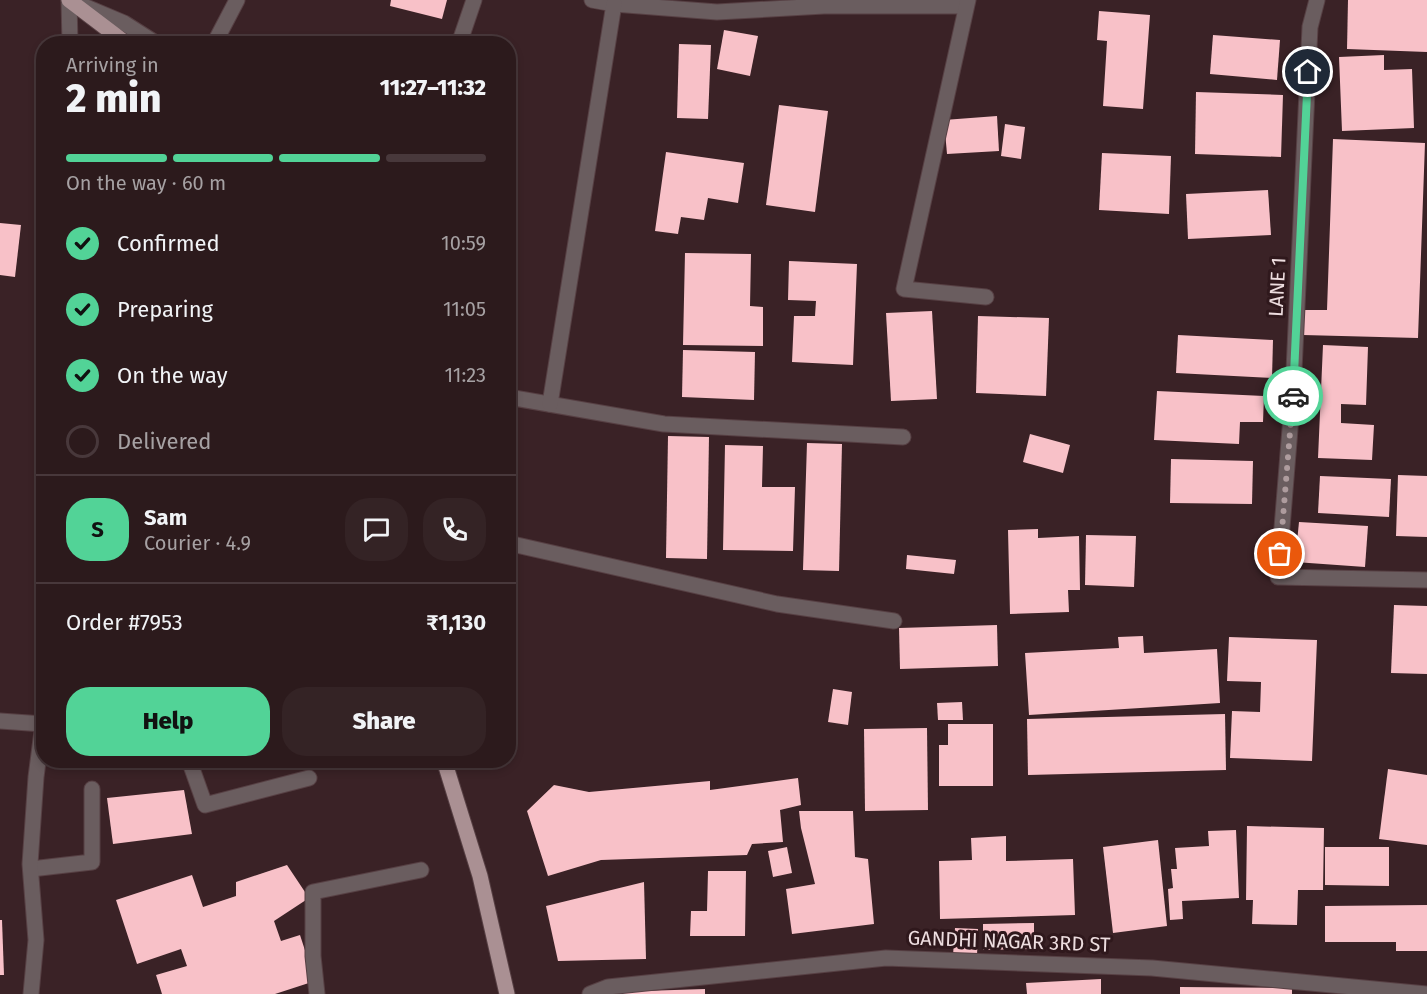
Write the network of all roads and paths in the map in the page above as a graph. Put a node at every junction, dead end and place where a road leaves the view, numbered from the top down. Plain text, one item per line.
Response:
1 (69, 0) edge
2 (237, 0) edge
3 (474, 0) edge
4 (592, 0) edge
5 (1317, 0) edge
6 (967, 3) edge
7 (614, 4) junction
8 (70, 36) edge
9 (116, 36) edge
10 (144, 36) edge
11 (218, 36) edge
12 (462, 36) edge
13 (986, 297) dead end
14 (516, 398) edge
15 (550, 404) junction
16 (903, 437) dead end
17 (516, 545) edge
18 (1427, 580) edge
19 (894, 621) dead end
20 (36, 720) edge
21 (0, 721) edge
22 (37, 768) edge
23 (192, 768) edge
24 (446, 768) edge
25 (309, 778) dead end
26 (92, 789) dead end
27 (31, 869) junction
28 (421, 870) dead end
29 (31, 994) edge
30 (317, 994) edge
31 (507, 994) edge
32 (590, 994) edge
33 (1427, 994) edge

1 - 8 street
1 - 9 main road
1 - 10 street
2 - 11 street
3 - 12 street
4 - 7 street
5 - 18 street, LANE 1
6 - 7 street
6 - 13 street
7 - 15 street
14 - 15 street
15 - 16 street
17 - 19 street
20 - 21 street
22 - 27 street
23 - 25 street
24 - 31 main road
26 - 27 street
27 - 29 street
28 - 30 street
32 - 33 street, GANDHI NAGAR 3RD ST

